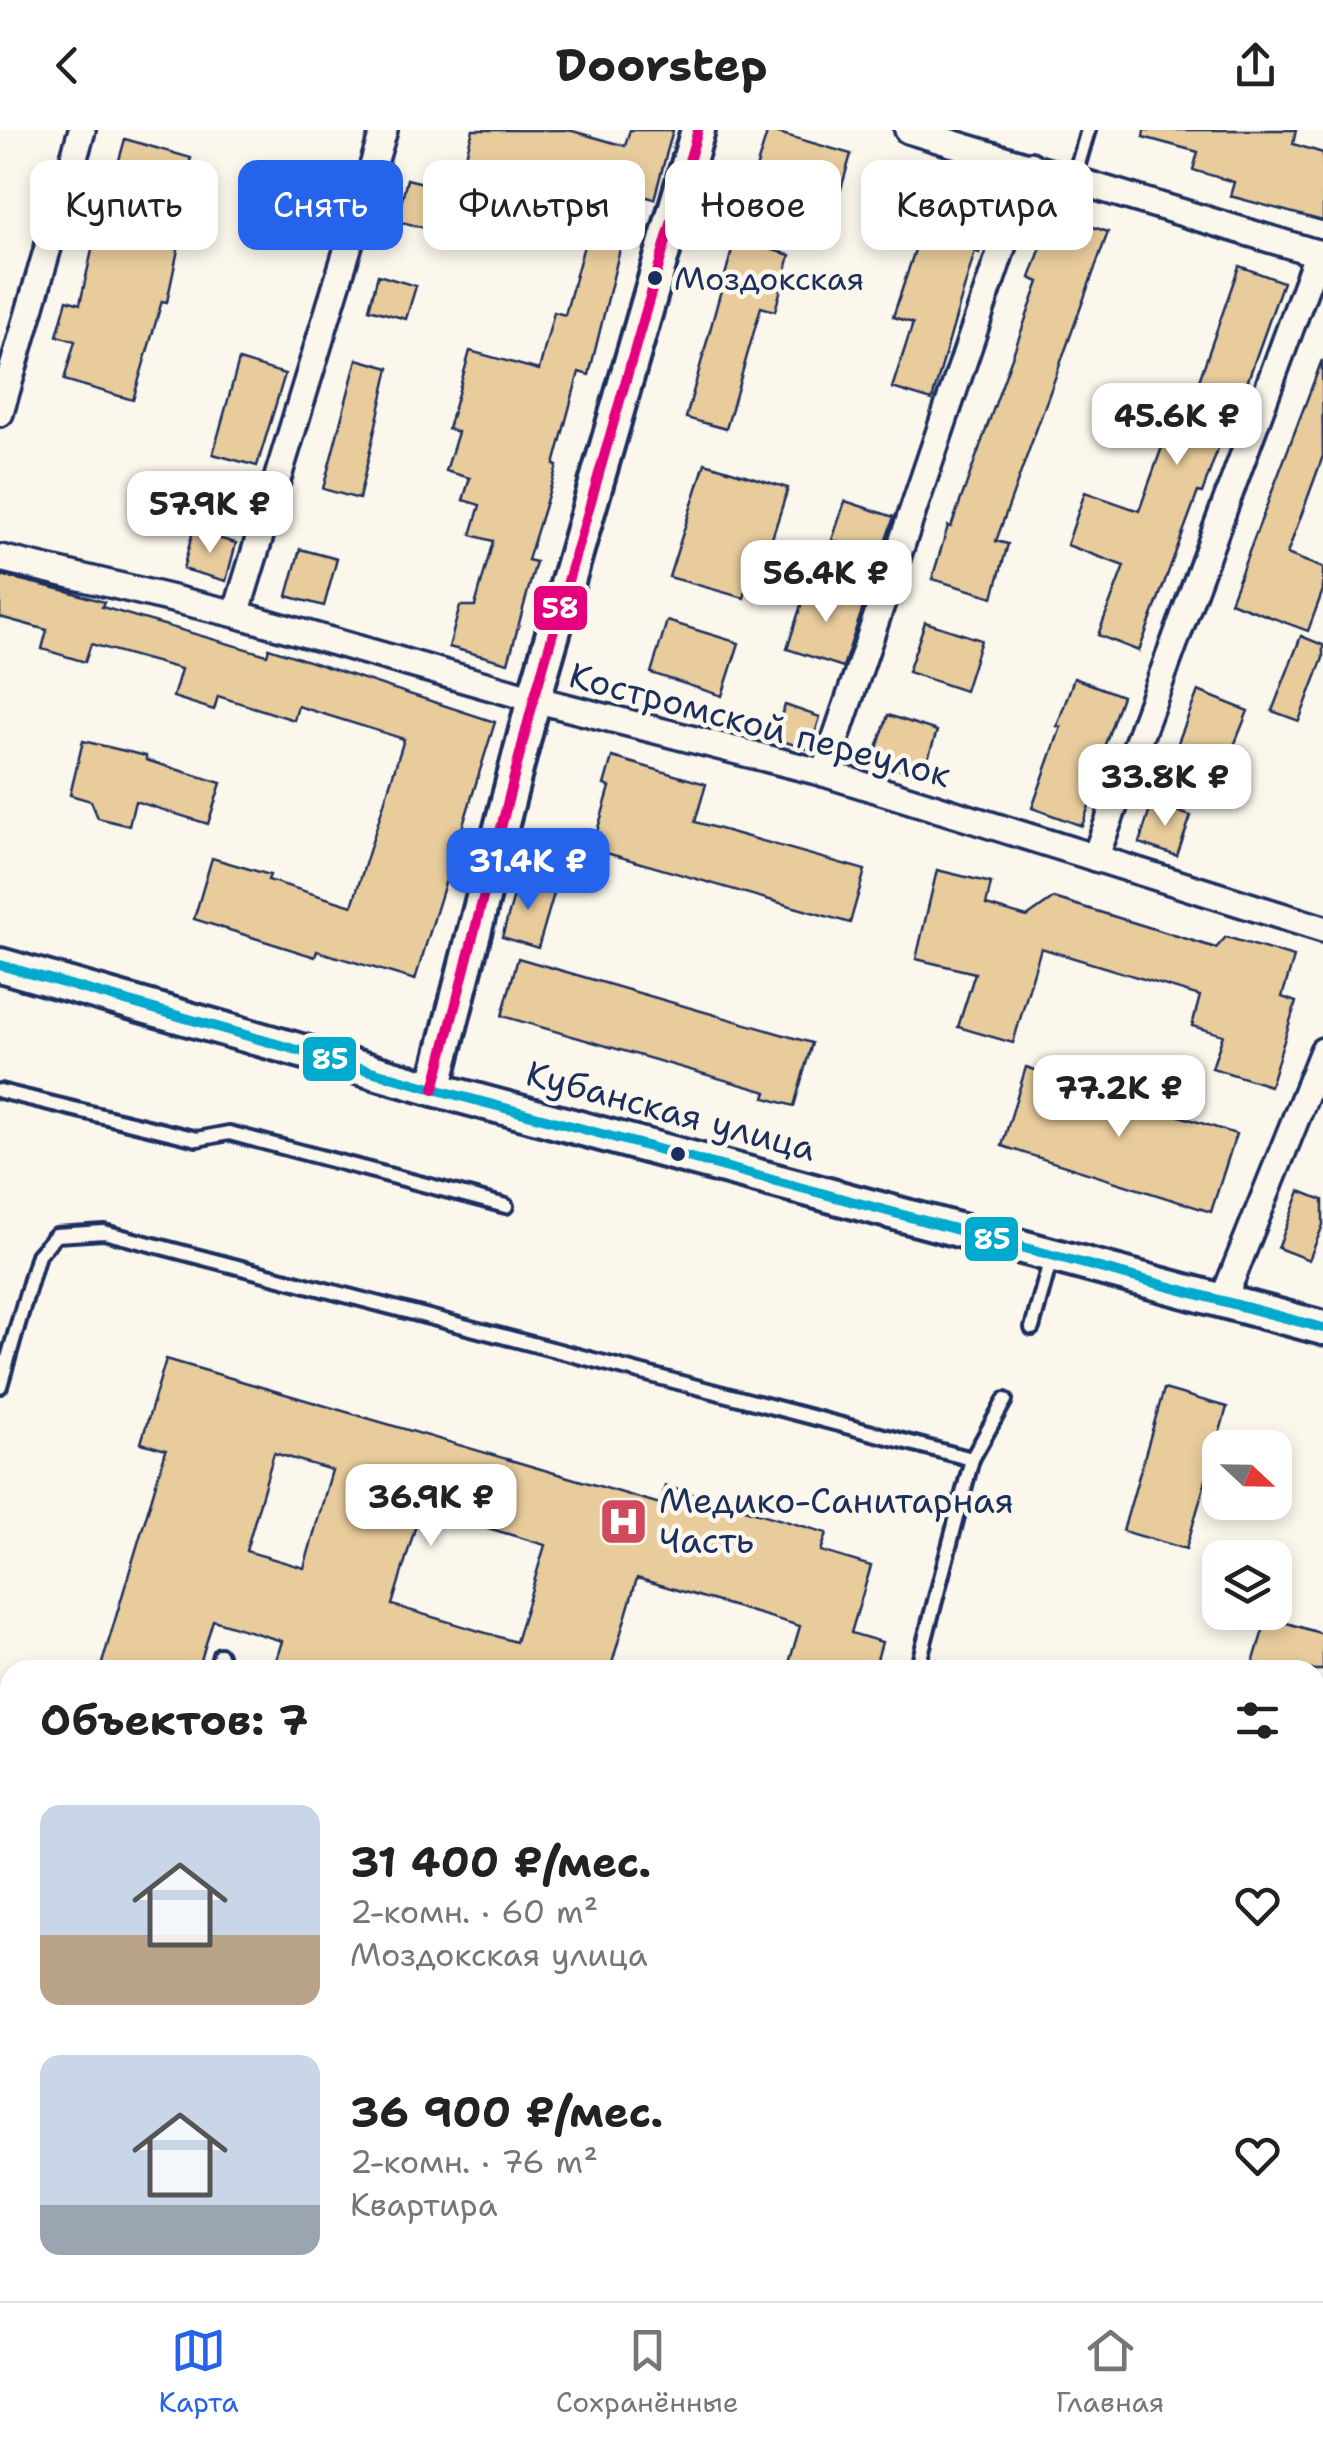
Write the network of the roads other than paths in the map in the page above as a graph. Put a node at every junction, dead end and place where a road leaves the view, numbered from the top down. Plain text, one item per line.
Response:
1 (82, 130) edge
2 (384, 130) edge
3 (698, 130) edge
4 (908, 130) edge
5 (1088, 130) edge
6 (1013, 160) edge
7 (1079, 160) edge
8 (1093, 184) edge
9 (1001, 250) edge
10 (1320, 254) edge
11 (0, 414) edge
12 (0, 558) edge
13 (236, 614) junction
14 (534, 699) junction
15 (824, 773) junction
16 (1095, 858) junction
17 (1323, 930) edge
18 (0, 965) edge
19 (1323, 1051) edge
20 (434, 1089) junction
21 (0, 1091) edge
22 (506, 1206) dead end
23 (1052, 1254) junction
24 (1223, 1300) junction
25 (1032, 1328) dead end
26 (1323, 1328) edge
27 (0, 1386) edge
28 (1005, 1400) dead end
29 (972, 1459) junction
30 (220, 1655) dead end
31 (219, 1660) edge
32 (920, 1660) edge

1 - 11 street
2 - 13 street
3 - 14 main road
4 - 6 street
5 - 7 lane
8 - 10 street
9 - 15 street
10 - 16 street
12 - 13 street, Костромской переулок
13 - 14 street, Костромской переулок
14 - 15 street, Костромской переулок
14 - 20 main road
15 - 16 street, Костромской переулок
16 - 17 street, Костромской переулок
18 - 20 main road, Кубанская улица
19 - 24 street
20 - 23 main road, Кубанская улица
21 - 22 lane
23 - 24 main road, Кубанская улица
23 - 25 lane
24 - 26 main road, Кубанская улица
27 - 29 lane
28 - 29 lane
29 - 32 lane
30 - 31 lane

